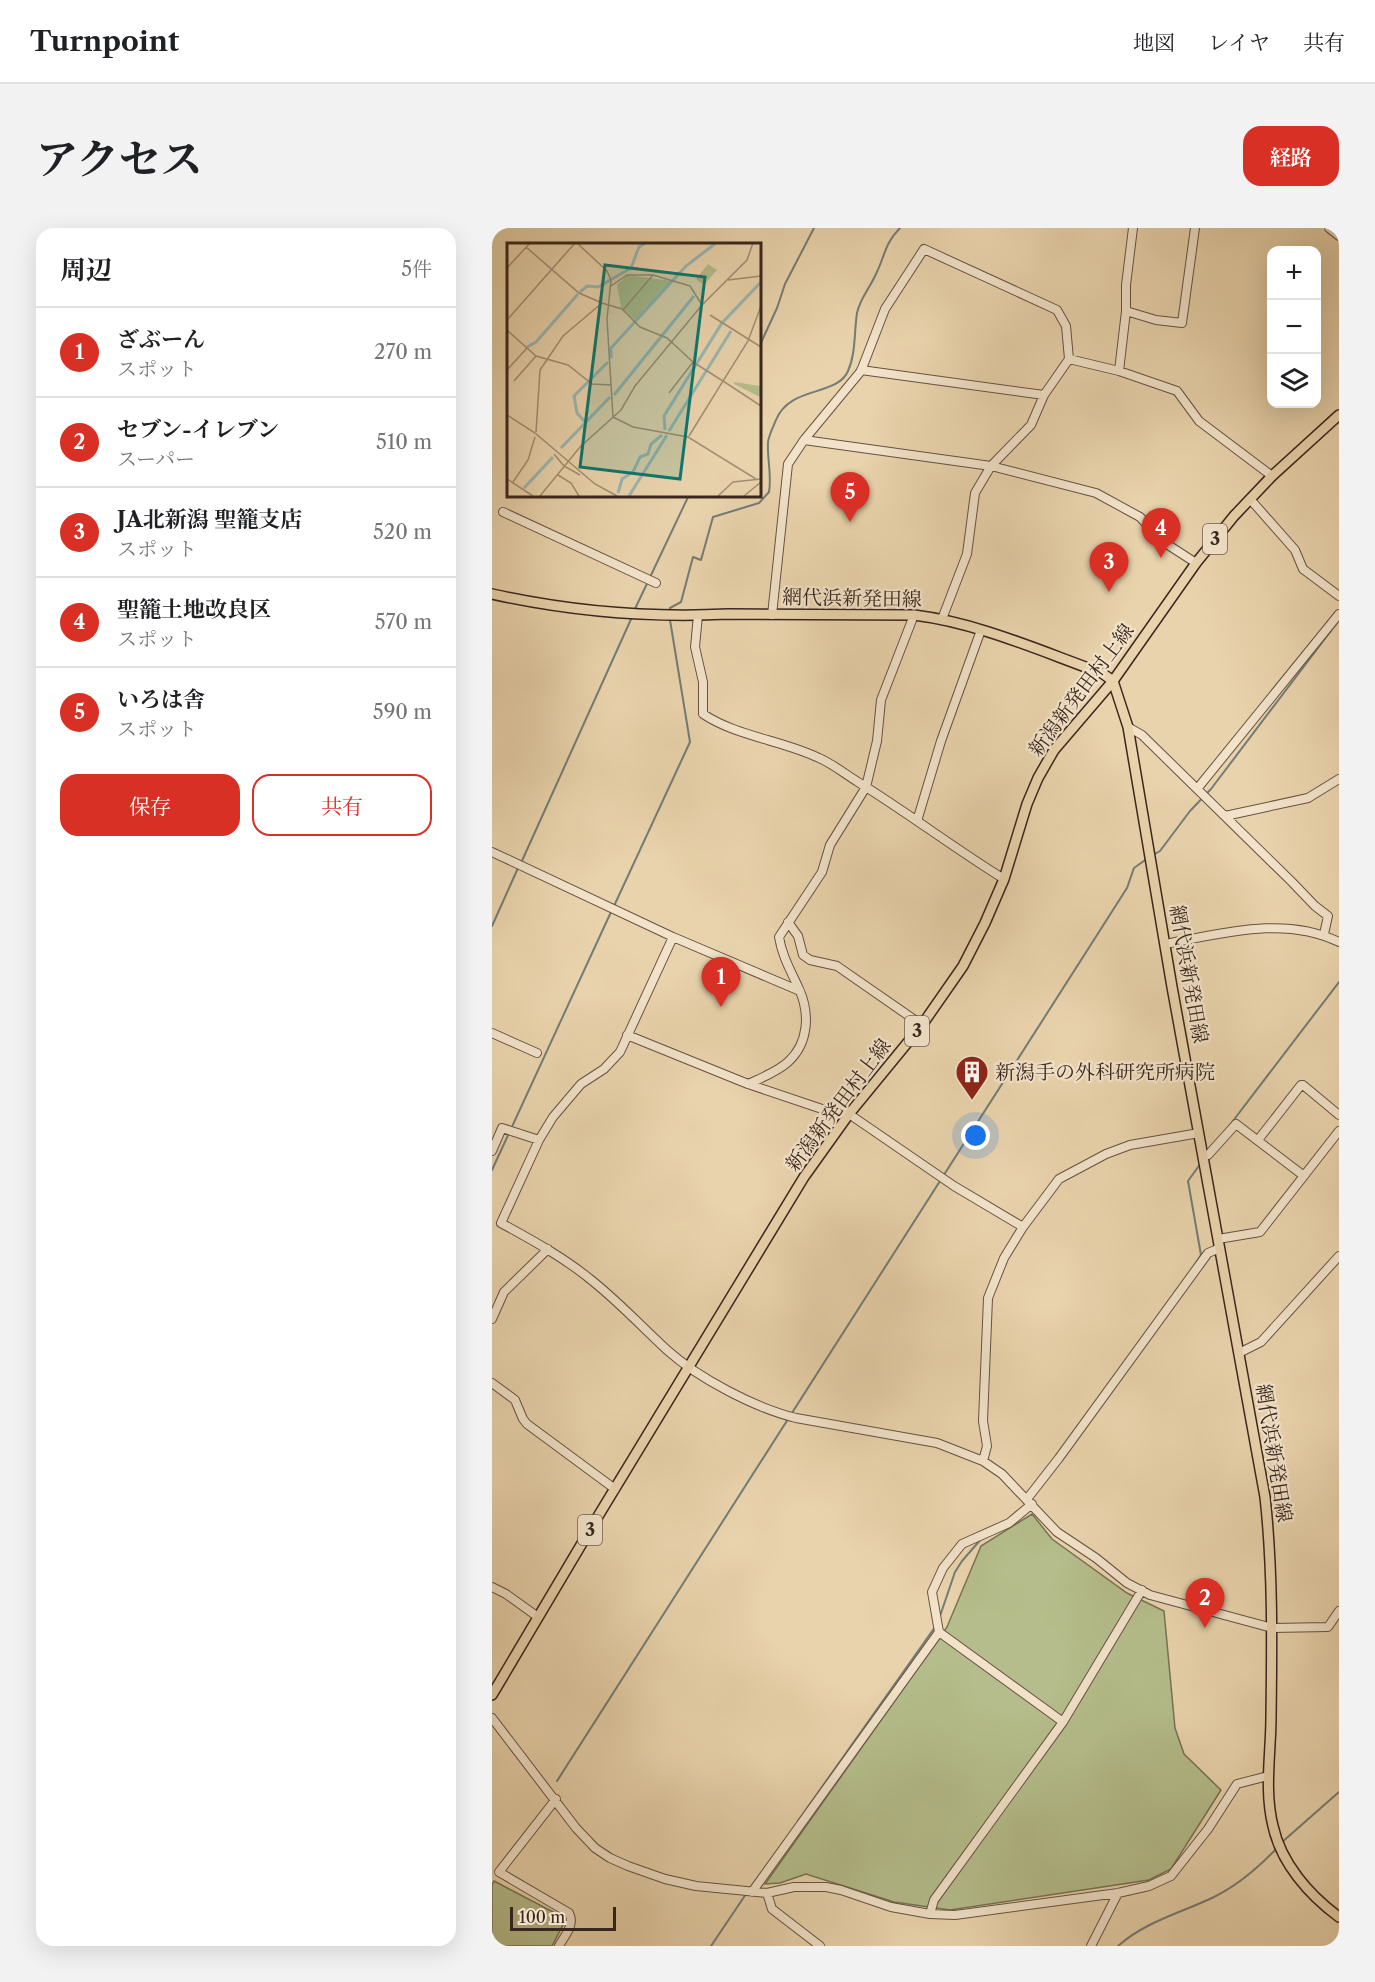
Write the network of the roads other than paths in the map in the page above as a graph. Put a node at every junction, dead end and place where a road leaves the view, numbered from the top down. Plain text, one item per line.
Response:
1 (1133, 228) edge
2 (1196, 228) edge
3 (1329, 228) edge
4 (1339, 236) edge
5 (1126, 311) junction
6 (1069, 359) junction
7 (861, 370) junction
8 (1119, 371) junction
9 (1044, 396) junction
10 (1339, 415) edge
11 (804, 440) junction
12 (991, 466) junction
13 (1272, 476) junction
14 (1250, 499) junction
15 (503, 512) dead end
16 (1196, 563) junction
17 (656, 583) dead end
18 (492, 594) edge
19 (1339, 596) edge
20 (1339, 614) edge
21 (698, 615) junction
22 (772, 615) junction
23 (914, 615) junction
24 (942, 619) junction
25 (981, 630) junction
26 (1113, 681) junction
27 (1128, 727) junction
28 (1339, 779) edge
29 (866, 787) junction
30 (1197, 789) junction
31 (1225, 816) junction
32 (917, 821) junction
33 (492, 852) edge
34 (1004, 879) junction
35 (788, 922) junction
36 (1324, 934) junction
37 (673, 937) junction
38 (1339, 942) edge
39 (1165, 944) junction
40 (801, 991) junction
41 (922, 1025) junction
42 (492, 1033) edge
43 (627, 1035) junction
44 (537, 1053) dead end
45 (748, 1084) junction
46 (849, 1114) junction
47 (1339, 1115) edge
48 (1339, 1131) edge
49 (1199, 1133) junction
50 (539, 1140) junction
51 (1258, 1140) junction
52 (492, 1151) edge
53 (1203, 1156) junction
54 (1304, 1176) junction
55 (492, 1219) edge
56 (501, 1223) junction
57 (1023, 1227) junction
58 (1219, 1244) junction
59 (548, 1249) junction
60 (1339, 1256) edge
61 (492, 1319) edge
62 (1239, 1353) junction
63 (689, 1367) junction
64 (492, 1383) edge
65 (983, 1461) junction
66 (615, 1490) junction
67 (1030, 1502) junction
68 (492, 1587) edge
69 (1142, 1590) junction
70 (1339, 1611) edge
71 (538, 1617) junction
72 (1339, 1626) edge
73 (1328, 1627) junction
74 (1272, 1628) junction
75 (939, 1632) junction
76 (492, 1695) edge
77 (492, 1718) edge
78 (1063, 1722) junction
79 (1268, 1776) junction
80 (556, 1799) junction
81 (752, 1892) junction
82 (767, 1893) junction
83 (1118, 1893) junction
84 (930, 1914) junction
85 (1339, 1917) edge
86 (559, 1946) edge
87 (820, 1946) edge
88 (1091, 1946) edge

1 - 5 street
2 - 5 street
3 - 4 street
5 - 8 street
6 - 7 street
6 - 8 street
6 - 9 street
7 - 9 street
7 - 11 street
8 - 13 street
9 - 12 street
10 - 13 main road, 新潟新発田村上線 / 3
11 - 12 street
11 - 22 street
12 - 16 street
12 - 24 street
13 - 14 main road, 新潟新発田村上線 / 3
14 - 16 main road, 新潟新発田村上線 / 3
14 - 19 street
15 - 17 street
16 - 26 main road, 新潟新発田村上線 / 3
18 - 21 main road, 網代浜新発田線
20 - 30 street
21 - 22 main road, 網代浜新発田線
21 - 29 street
22 - 23 main road, 網代浜新発田線
23 - 24 main road, 網代浜新発田線
23 - 29 street
24 - 25 main road, 網代浜新発田線
25 - 26 main road, 網代浜新発田線
25 - 32 street
26 - 27 main road, 網代浜新発田線
26 - 34 main road, 新潟新発田村上線 / 3
27 - 30 street
27 - 39 main road, 網代浜新発田線
28 - 31 street
29 - 32 street
29 - 35 street
30 - 31 street
31 - 36 street
32 - 34 street
33 - 37 street
34 - 41 main road, 新潟新発田村上線 / 3
35 - 40 street
35 - 41 street
36 - 38 street
36 - 39 street
37 - 40 street
37 - 43 street
39 - 49 main road, 網代浜新発田線
40 - 45 street
41 - 46 main road, 新潟新発田村上線 / 3
42 - 44 street
43 - 45 street
43 - 50 street
45 - 46 street
46 - 57 street
46 - 63 main road, 新潟新発田村上線 / 3
47 - 51 street
48 - 54 street
49 - 53 main road, 網代浜新発田線
49 - 57 street
50 - 52 street
50 - 56 street
51 - 53 street
51 - 54 street
53 - 58 main road, 網代浜新発田線
54 - 58 street
55 - 56 street
56 - 59 street
57 - 65 street
58 - 62 main road, 網代浜新発田線
58 - 67 street
59 - 61 street
59 - 63 street
60 - 62 street
62 - 74 main road, 網代浜新発田線
63 - 65 street
63 - 66 main road, 新潟新発田村上線 / 3
64 - 66 street
65 - 67 street
66 - 71 main road, 新潟新発田村上線 / 3
67 - 69 street
67 - 75 street
68 - 71 street
69 - 74 street
69 - 78 street
70 - 73 street
71 - 76 main road, 新潟新発田村上線 / 3
72 - 73 street
73 - 74 street
74 - 79 main road, 網代浜新発田線
75 - 78 street
75 - 81 street
77 - 80 street
78 - 84 street
79 - 83 street
79 - 85 main road, 網代浜新発田線
80 - 81 street
80 - 86 street
81 - 82 street
82 - 84 street
82 - 87 street
83 - 84 street
83 - 88 street

